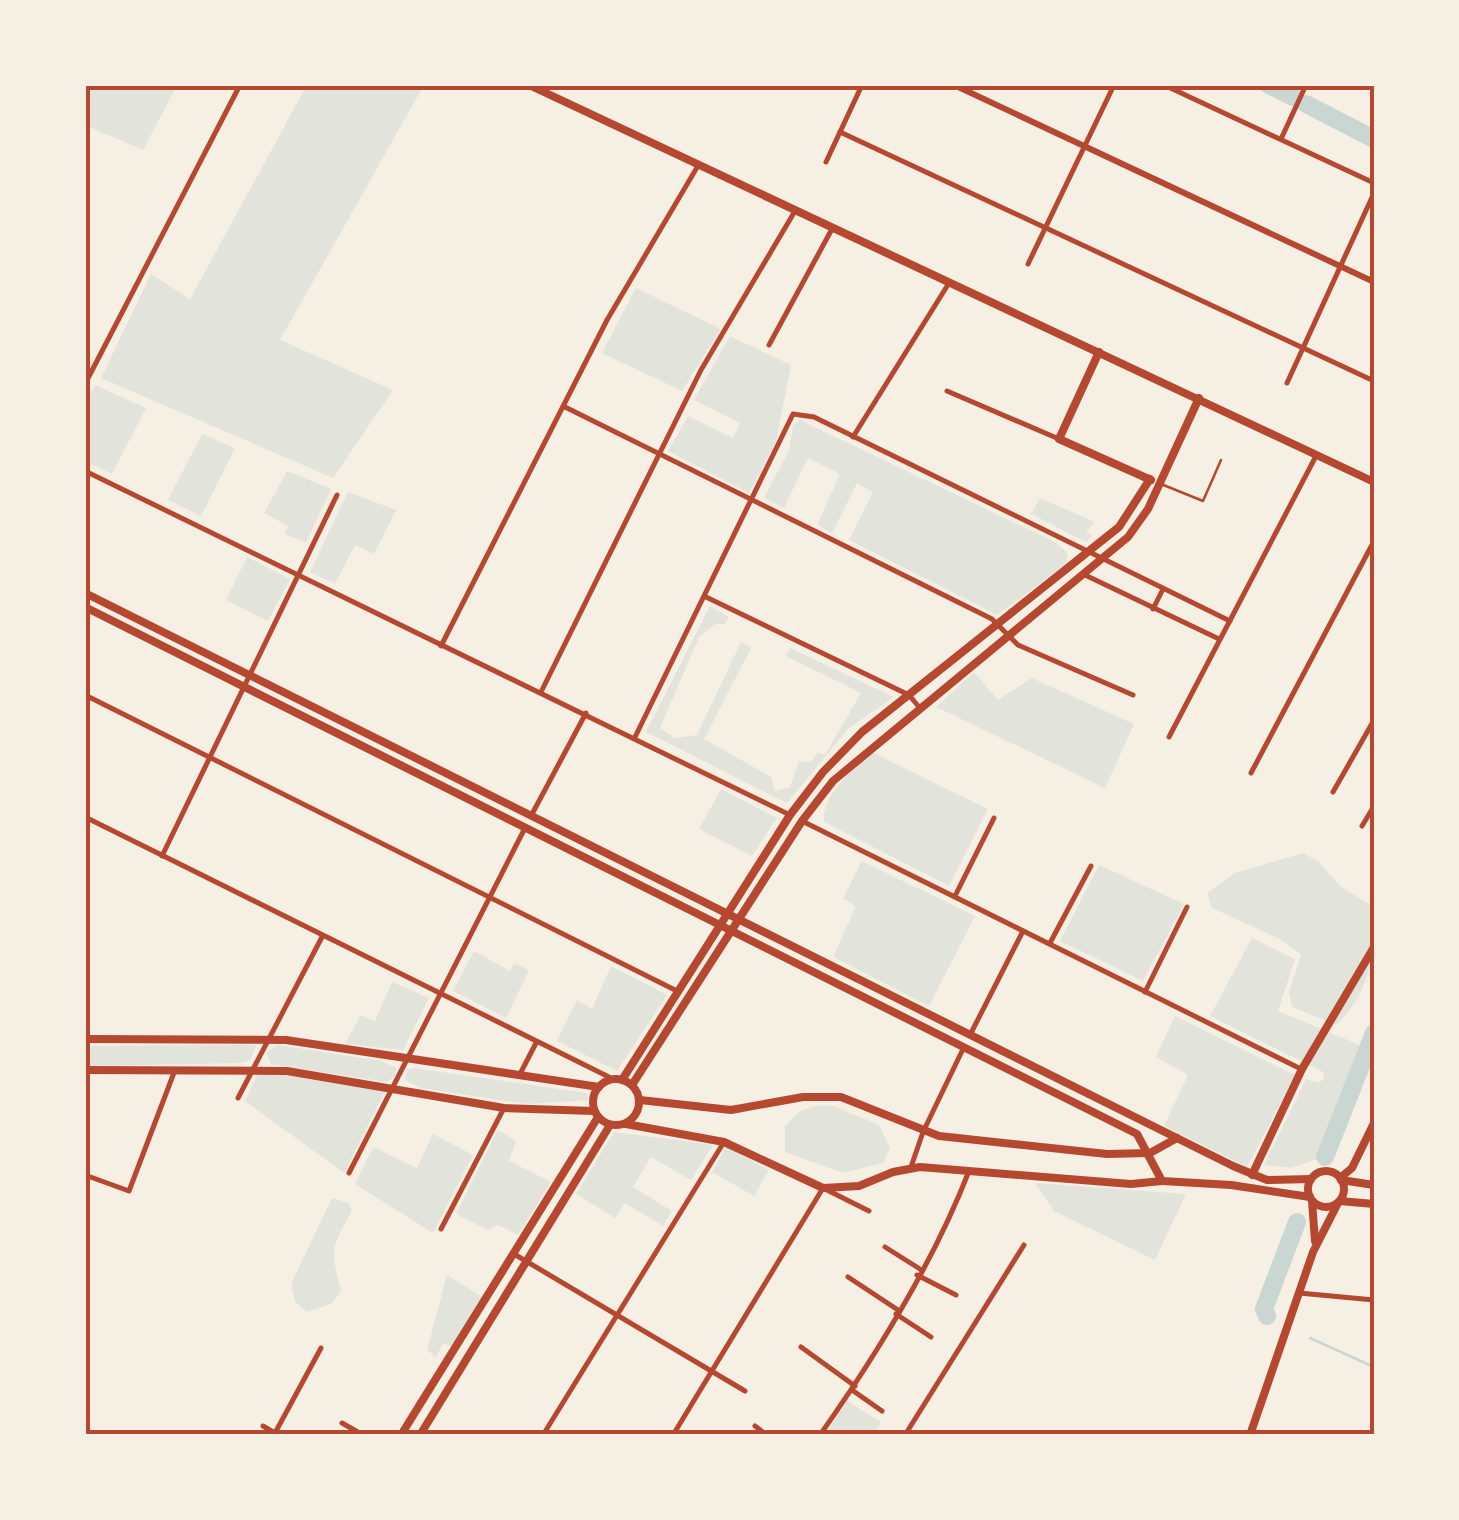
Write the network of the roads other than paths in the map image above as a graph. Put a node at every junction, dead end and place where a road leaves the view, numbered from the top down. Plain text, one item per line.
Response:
1 (240, 85) edge
2 (529, 85) edge
3 (862, 85) edge
4 (954, 85) edge
5 (1114, 85) edge
6 (1164, 85) edge
7 (1306, 85) edge
8 (840, 132) junction
9 (1280, 140) junction
10 (1085, 146) junction
11 (826, 162) dead end
12 (698, 164) junction
13 (1374, 183) edge
14 (1374, 193) edge
15 (794, 211) junction
16 (1046, 228) junction
17 (832, 229) junction
18 (1028, 264) dead end
19 (1340, 266) junction
20 (1374, 282) edge
21 (949, 283) junction
22 (769, 345) dead end
23 (1303, 348) junction
24 (1099, 352) junction
25 (1374, 381) edge
26 (1287, 383) dead end
27 (85, 384) edge
28 (947, 391) dead end
29 (1199, 398) junction
30 (565, 406) junction
31 (853, 437) junction
32 (1059, 439) junction
33 (1317, 454) junction
34 (659, 455) junction
35 (1221, 460) dead end
36 (85, 471) edge
37 (1150, 479) junction
38 (1374, 482) edge
39 (1160, 484) junction
40 (337, 495) dead end
41 (752, 502) junction
42 (1374, 541) edge
43 (1088, 552) junction
44 (1100, 559) junction
45 (1082, 574) junction
46 (297, 575) junction
47 (1163, 588) junction
48 (85, 592) edge
49 (706, 597) junction
50 (85, 607) edge
51 (1153, 609) junction
52 (1230, 621) junction
53 (998, 625) junction
54 (1004, 636) junction
55 (1220, 640) junction
56 (440, 647) junction
57 (250, 674) junction
58 (244, 687) junction
59 (542, 691) junction
60 (85, 695) edge
61 (909, 695) junction
62 (1133, 695) dead end
63 (919, 707) junction
64 (888, 711) junction
65 (586, 713) junction
66 (1374, 720) edge
67 (900, 722) junction
68 (635, 737) junction
69 (1169, 737) dead end
70 (208, 758) junction
71 (1251, 773) dead end
72 (1333, 792) dead end
73 (1374, 806) edge
74 (790, 815) junction
75 (532, 816) junction
76 (85, 817) edge
77 (994, 818) dead end
78 (802, 821) junction
79 (1362, 826) dead end
80 (525, 828) junction
81 (162, 856) junction
82 (1091, 866) dead end
83 (954, 897) junction
84 (490, 898) junction
85 (1187, 906) dead end
86 (726, 913) junction
87 (738, 920) junction
88 (719, 924) junction
89 (732, 930) junction
90 (1023, 931) junction
91 (322, 938) junction
92 (1050, 945) junction
93 (1374, 948) edge
94 (678, 991) junction
95 (1145, 992) junction
96 (440, 997) junction
97 (970, 1035) junction
98 (85, 1039) edge
99 (266, 1039) junction
100 (536, 1043) junction
101 (964, 1047) junction
102 (406, 1060) junction
103 (252, 1069) junction
104 (1302, 1069) junction
105 (85, 1070) edge
106 (175, 1070) junction
107 (518, 1078) junction
108 (617, 1080) junction
109 (632, 1085) junction
110 (599, 1087) junction
111 (393, 1089) junction
112 (238, 1098) dead end
113 (640, 1100) junction
114 (504, 1108) junction
115 (596, 1114) junction
116 (1374, 1123) edge
117 (626, 1124) junction
118 (610, 1125) junction
119 (922, 1132) junction
120 (1177, 1138) junction
121 (724, 1142) junction
122 (1150, 1152) junction
123 (911, 1168) junction
124 (969, 1171) junction
125 (349, 1173) dead end
126 (85, 1175) edge
127 (1252, 1175) junction
128 (1311, 1179) junction
129 (1340, 1179) junction
130 (1162, 1181) junction
131 (1374, 1185) edge
132 (823, 1188) junction
133 (1311, 1199) junction
134 (1339, 1202) junction
135 (1374, 1204) edge
136 (869, 1210) dead end
137 (441, 1229) dead end
138 (1024, 1245) dead end
139 (886, 1247) dead end
140 (1313, 1252) junction
141 (514, 1254) junction
142 (527, 1262) junction
143 (919, 1272) junction
144 (848, 1276) dead end
145 (1298, 1293) junction
146 (956, 1295) dead end
147 (1374, 1300) edge
148 (897, 1312) junction
149 (616, 1317) junction
150 (930, 1337) dead end
151 (321, 1348) dead end
152 (801, 1348) dead end
153 (712, 1373) junction
154 (853, 1388) junction
155 (745, 1391) dead end
156 (882, 1411) dead end
157 (342, 1423) dead end
158 (263, 1426) dead end
159 (755, 1426) dead end
160 (276, 1434) edge
161 (364, 1435) edge
162 (401, 1435) edge
163 (420, 1435) edge
164 (543, 1435) edge
165 (673, 1435) edge
166 (767, 1435) edge
167 (820, 1435) edge
168 (905, 1435) edge
169 (1250, 1435) edge

1 - 27 street
2 - 12 main road
3 - 8 street
4 - 10 street
5 - 10 street
6 - 9 street
7 - 9 street
8 - 11 street
8 - 16 street
9 - 13 street
10 - 16 street
10 - 19 street
12 - 15 main road
12 - 30 street
14 - 19 street
15 - 17 main road
15 - 34 street
16 - 18 street
16 - 23 street
17 - 21 main road
17 - 22 street
19 - 20 street
19 - 23 street
21 - 24 main road
21 - 31 street
23 - 25 street
23 - 26 street
24 - 29 main road
24 - 32 main road
28 - 32 street
29 - 33 main road
29 - 39 main road
30 - 34 street
30 - 56 street
31 - 41 street
31 - 43 street
32 - 37 main road
33 - 38 main road
33 - 52 street
34 - 41 street
34 - 59 street
35 - 39 lane
36 - 46 street
37 - 39 main road
37 - 43 main road
39 - 44 main road
40 - 46 street
41 - 49 street
41 - 53 street
42 - 71 street
43 - 44 street
43 - 53 main road
44 - 45 main road
44 - 47 street
45 - 51 street
45 - 54 main road
46 - 56 street
46 - 57 street
47 - 51 street
47 - 52 street
48 - 57 main road
49 - 61 street
49 - 68 street
50 - 58 main road
51 - 55 street
52 - 55 street
53 - 54 street
53 - 61 main road
54 - 62 street
54 - 63 main road
55 - 69 street
56 - 59 street
57 - 58 street
57 - 75 main road
58 - 70 street
58 - 80 main road
59 - 65 street
60 - 70 street
61 - 63 street
61 - 64 main road
63 - 67 main road
64 - 67 main road
64 - 74 main road
65 - 68 street
65 - 75 street
66 - 72 street
67 - 78 main road
68 - 74 street
70 - 81 street
70 - 84 street
73 - 79 street
74 - 78 main road
74 - 86 main road
75 - 86 main road
76 - 81 street
77 - 83 street
78 - 83 street
78 - 87 main road
80 - 84 street
80 - 88 main road
81 - 91 street
82 - 92 street
83 - 90 street
84 - 94 street
84 - 96 street
85 - 95 street
86 - 87 main road
86 - 88 main road
87 - 89 main road
87 - 97 main road
88 - 89 main road
88 - 94 main road
89 - 101 main road
89 - 109 main road
90 - 92 street
90 - 97 street
91 - 96 street
91 - 99 street
92 - 95 street
93 - 104 main road
94 - 108 main road
95 - 104 street
96 - 100 street
96 - 102 street
97 - 120 main road
98 - 99 main road
99 - 102 main road
99 - 103 street
100 - 107 street
100 - 108 street
101 - 119 street
101 - 122 main road
102 - 107 main road
102 - 111 street
103 - 106 main road
103 - 111 main road
103 - 112 street
104 - 127 main road
105 - 106 main road
106 - 126 street
107 - 110 main road
108 - 109 main road
108 - 110 main road
109 - 113 main road
110 - 115 main road
111 - 114 main road
111 - 125 street
113 - 117 main road
113 - 119 main road
114 - 115 main road
114 - 137 street
115 - 118 main road
115 - 141 main road
116 - 129 main road
117 - 118 main road
117 - 121 main road
118 - 142 main road
119 - 122 main road
119 - 123 street
120 - 122 main road
120 - 127 main road
121 - 132 main road
121 - 149 street
122 - 130 main road
123 - 124 main road
123 - 132 main road
124 - 130 main road
124 - 143 street
127 - 128 main road
128 - 129 main road
128 - 133 main road
129 - 131 main road
129 - 134 main road
130 - 133 main road
132 - 136 street
132 - 153 street
133 - 134 main road
133 - 140 main road
134 - 135 main road
134 - 140 main road
138 - 168 street
139 - 143 street
140 - 145 main road
141 - 142 street
141 - 162 main road
142 - 149 street
142 - 163 main road
143 - 146 street
143 - 148 street
144 - 148 street
145 - 147 street
145 - 169 main road
148 - 150 street
148 - 154 street
149 - 153 street
149 - 164 street
151 - 160 street
152 - 154 street
153 - 155 street
153 - 165 street
154 - 156 street
154 - 167 street
157 - 161 street
158 - 160 street
159 - 166 street

